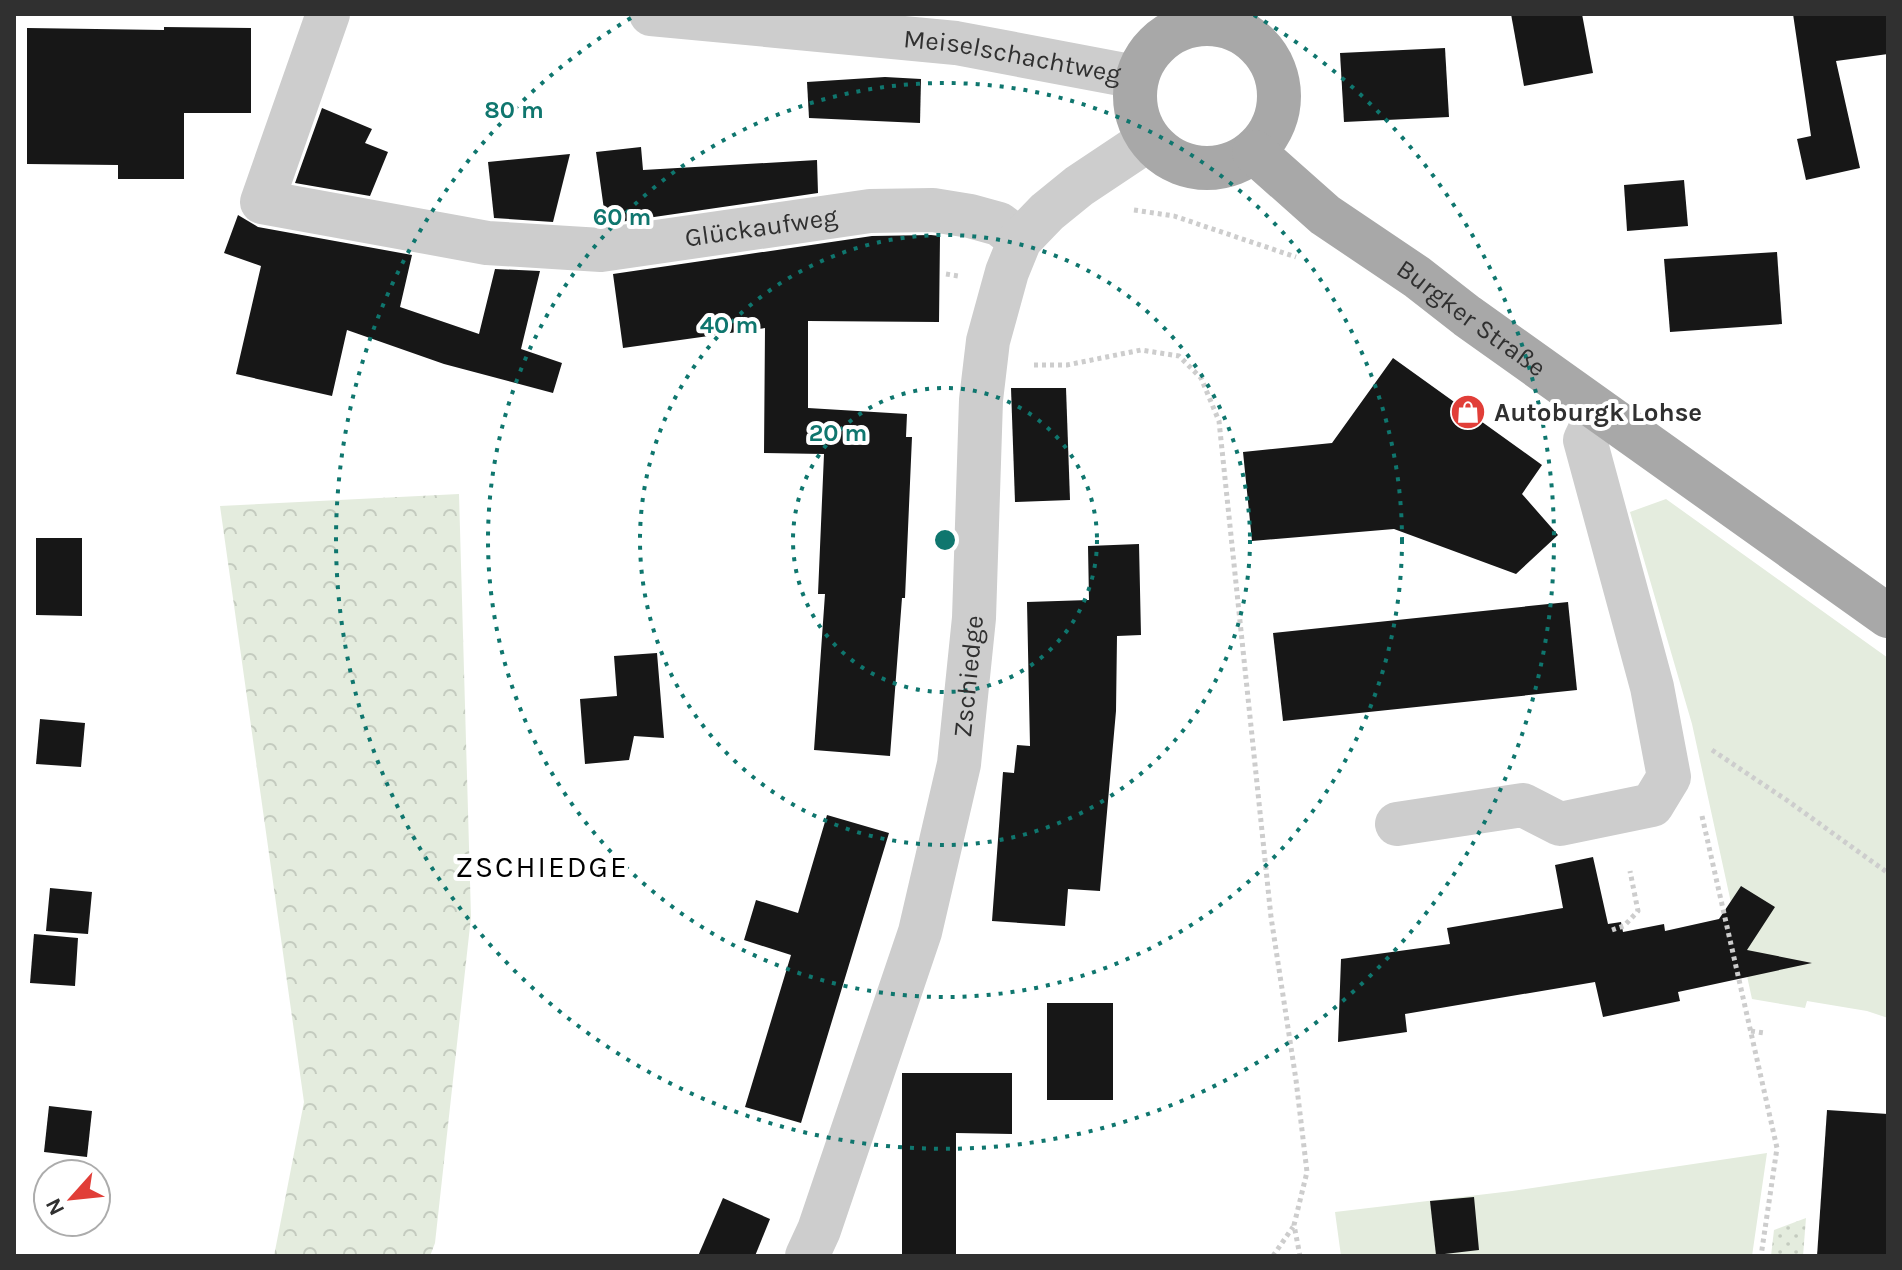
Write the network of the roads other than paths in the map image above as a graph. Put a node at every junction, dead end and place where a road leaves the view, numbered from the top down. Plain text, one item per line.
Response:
1 (328, 14) edge
2 (651, 14) edge
3 (1208, 18) edge
4 (1136, 77) junction
5 (1148, 140) junction
6 (1254, 152) junction
7 (1020, 240) junction
8 (1599, 411) junction
9 (1888, 616) edge
10 (1397, 824) dead end
11 (807, 1256) edge

1 - 7 street, Glückaufweg
2 - 4 street, Meiselschachtweg
3 - 4 main road
3 - 6 main road
4 - 5 main road
5 - 6 main road
5 - 7 street, Zschiedge
6 - 8 main road, Burgker Straße
7 - 11 street, Zschiedge
8 - 9 main road, Burgker Straße
8 - 10 street

